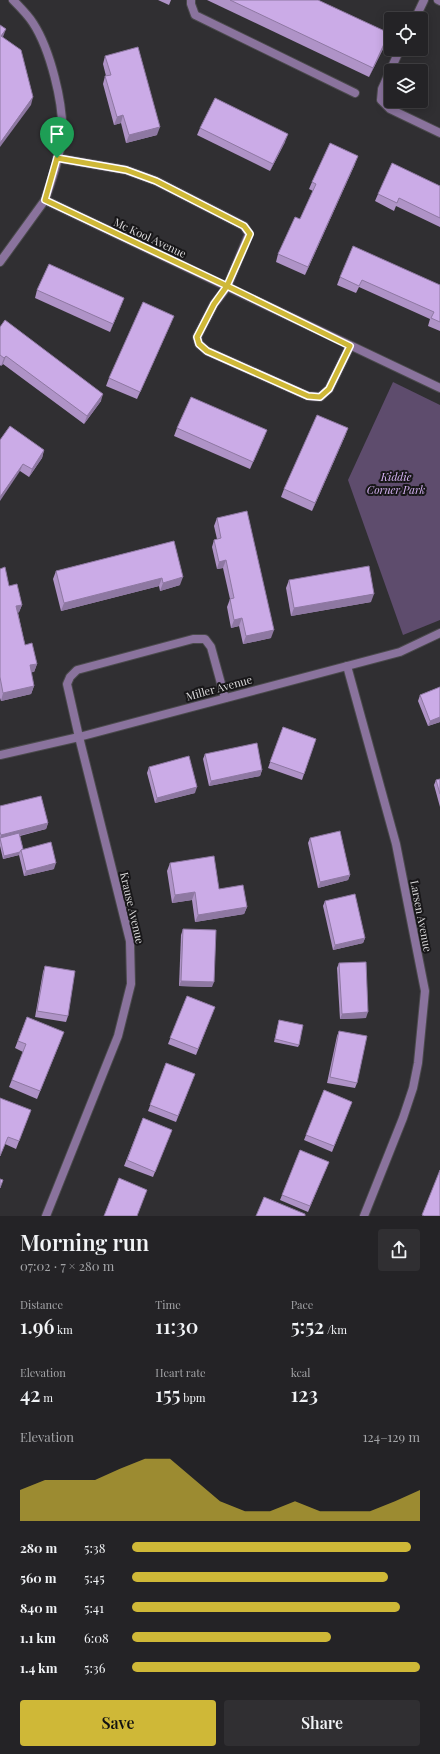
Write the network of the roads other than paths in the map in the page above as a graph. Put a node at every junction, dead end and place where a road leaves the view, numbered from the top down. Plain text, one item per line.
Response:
1 (13, 0) edge
2 (191, 0) edge
3 (424, 0) edge
4 (418, 12) edge
5 (397, 56) edge
6 (355, 93) dead end
7 (440, 134) edge
8 (57, 158) junction
9 (45, 200) junction
10 (0, 262) edge
11 (227, 286) junction
12 (350, 346) junction
13 (440, 388) edge
14 (440, 633) edge
15 (347, 666) junction
16 (225, 698) junction
17 (79, 737) junction
18 (0, 755) edge
19 (46, 1216) edge
20 (364, 1216) edge

1 - 8 street
2 - 6 street
3 - 4 street
5 - 7 street
8 - 9 street
8 - 11 street
9 - 10 street
9 - 11 street, Mc Kool Avenue
11 - 12 street, Mc Kool Avenue
11 - 12 street
12 - 13 street, Mc Kool Avenue
14 - 15 street, Miller Avenue
15 - 16 street, Miller Avenue
15 - 20 street, Larsen Avenue
16 - 17 street, Miller Avenue
16 - 17 street, Krause Avenue
17 - 18 street, Miller Avenue
17 - 19 street, Krause Avenue

